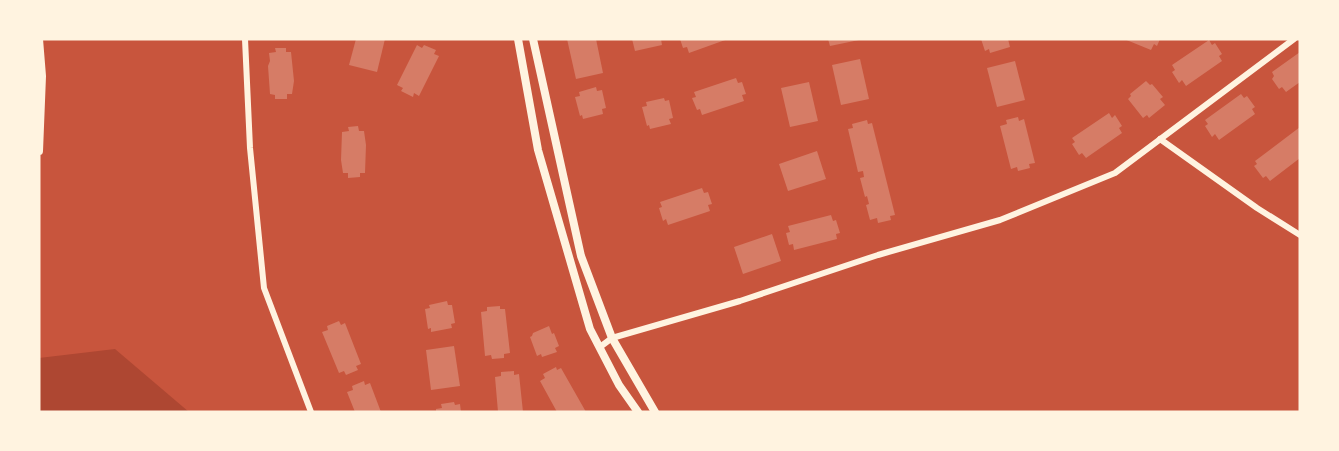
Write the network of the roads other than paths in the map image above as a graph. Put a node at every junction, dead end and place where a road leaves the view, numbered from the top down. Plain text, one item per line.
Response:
1 (39, 39) edge
2 (246, 39) edge
3 (518, 39) edge
4 (532, 39) edge
5 (1294, 39) edge
6 (1160, 139) junction
7 (39, 151) edge
8 (1300, 235) edge
9 (612, 338) junction
10 (600, 347) junction
11 (311, 412) edge
12 (638, 412) edge
13 (655, 412) edge

1 - 7 main road
2 - 11 street
3 - 10 street
4 - 9 street
5 - 6 street
6 - 8 street
6 - 9 street
9 - 10 street
9 - 13 street
10 - 12 street

